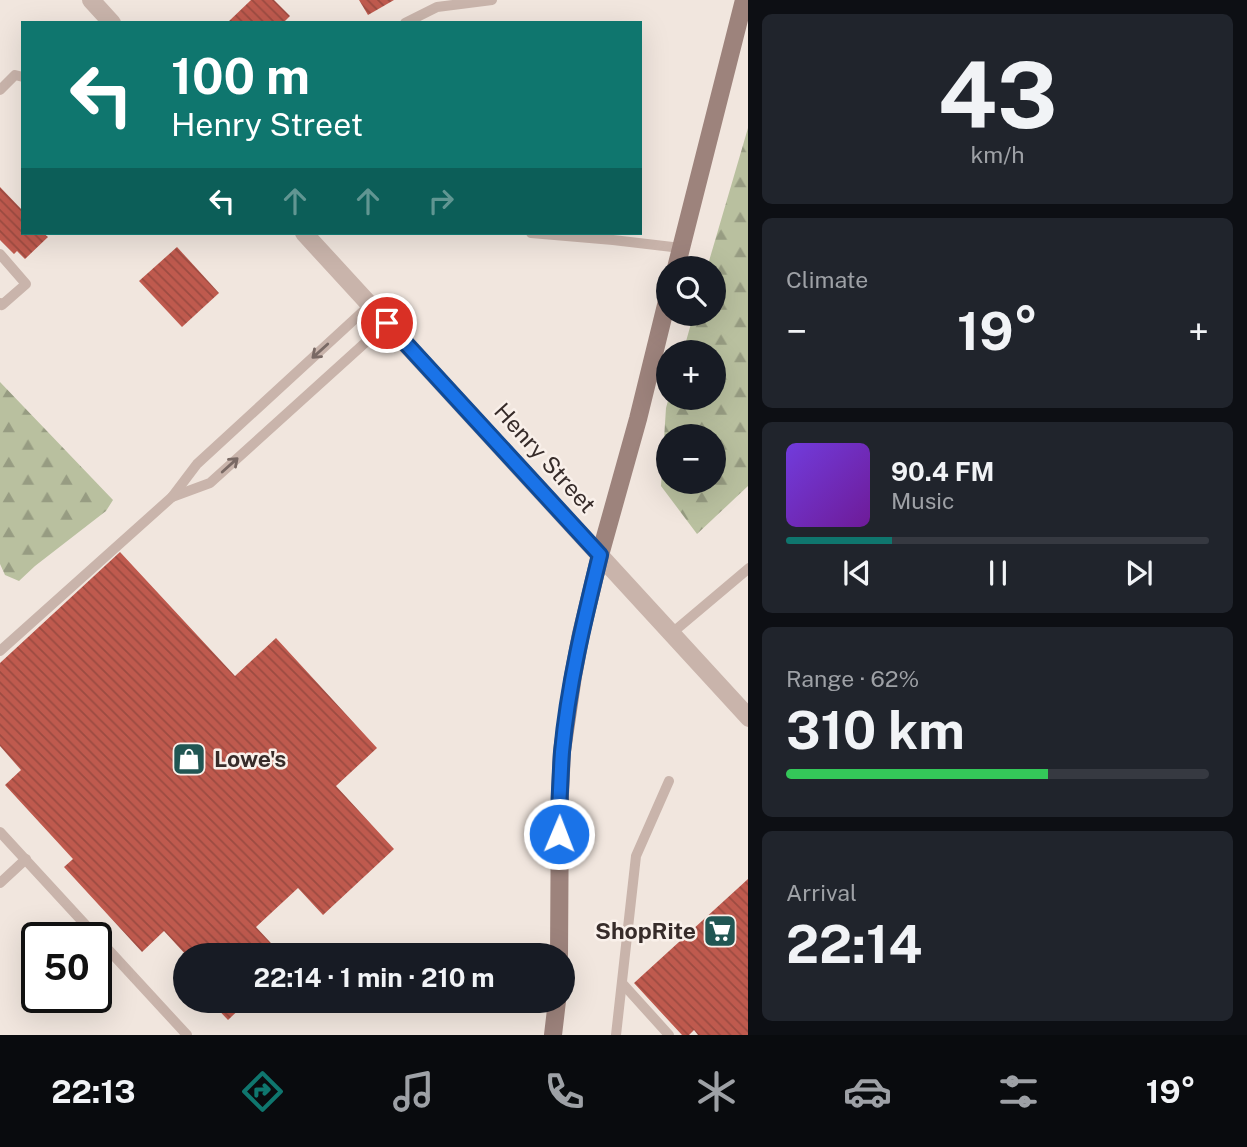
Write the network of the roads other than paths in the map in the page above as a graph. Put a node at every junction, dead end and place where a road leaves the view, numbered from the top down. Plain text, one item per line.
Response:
1 (91, 0) edge
2 (492, 0) edge
3 (744, 0) edge
4 (439, 3) edge
5 (110, 21) edge
6 (408, 21) edge
7 (21, 76) edge
8 (0, 90) edge
9 (306, 235) edge
10 (554, 235) edge
11 (681, 248) junction
12 (0, 254) edge
13 (679, 256) edge
14 (0, 303) edge
15 (370, 305) junction
16 (387, 323) junction
17 (660, 326) edge
18 (172, 496) junction
19 (600, 555) junction
20 (748, 568) edge
21 (672, 633) junction
22 (0, 651) edge
23 (748, 716) edge
24 (669, 781) dead end
25 (0, 832) edge
26 (26, 859) junction
27 (0, 883) edge
28 (559, 943) edge
29 (622, 983) junction
30 (556, 1013) edge
31 (187, 1035) edge
32 (553, 1035) edge
33 (617, 1035) edge
34 (669, 1035) edge

1 - 5 street
2 - 4 lane
3 - 11 main road
4 - 6 lane
7 - 8 lane
9 - 15 street, Henry Street
10 - 11 lane
11 - 13 main road
12 - 14 lane
15 - 16 street, Henry Street
15 -> 18 lane
18 -> 16 lane
16 - 19 street, Henry Street
17 - 19 main road
18 - 22 lane
19 - 21 street, Henry Street
19 - 28 main road
20 - 21 lane
21 - 23 street, Henry Street
24 - 29 lane
25 - 26 lane
26 - 27 lane
26 - 31 lane
29 - 33 lane
29 - 34 lane
30 - 32 main road

